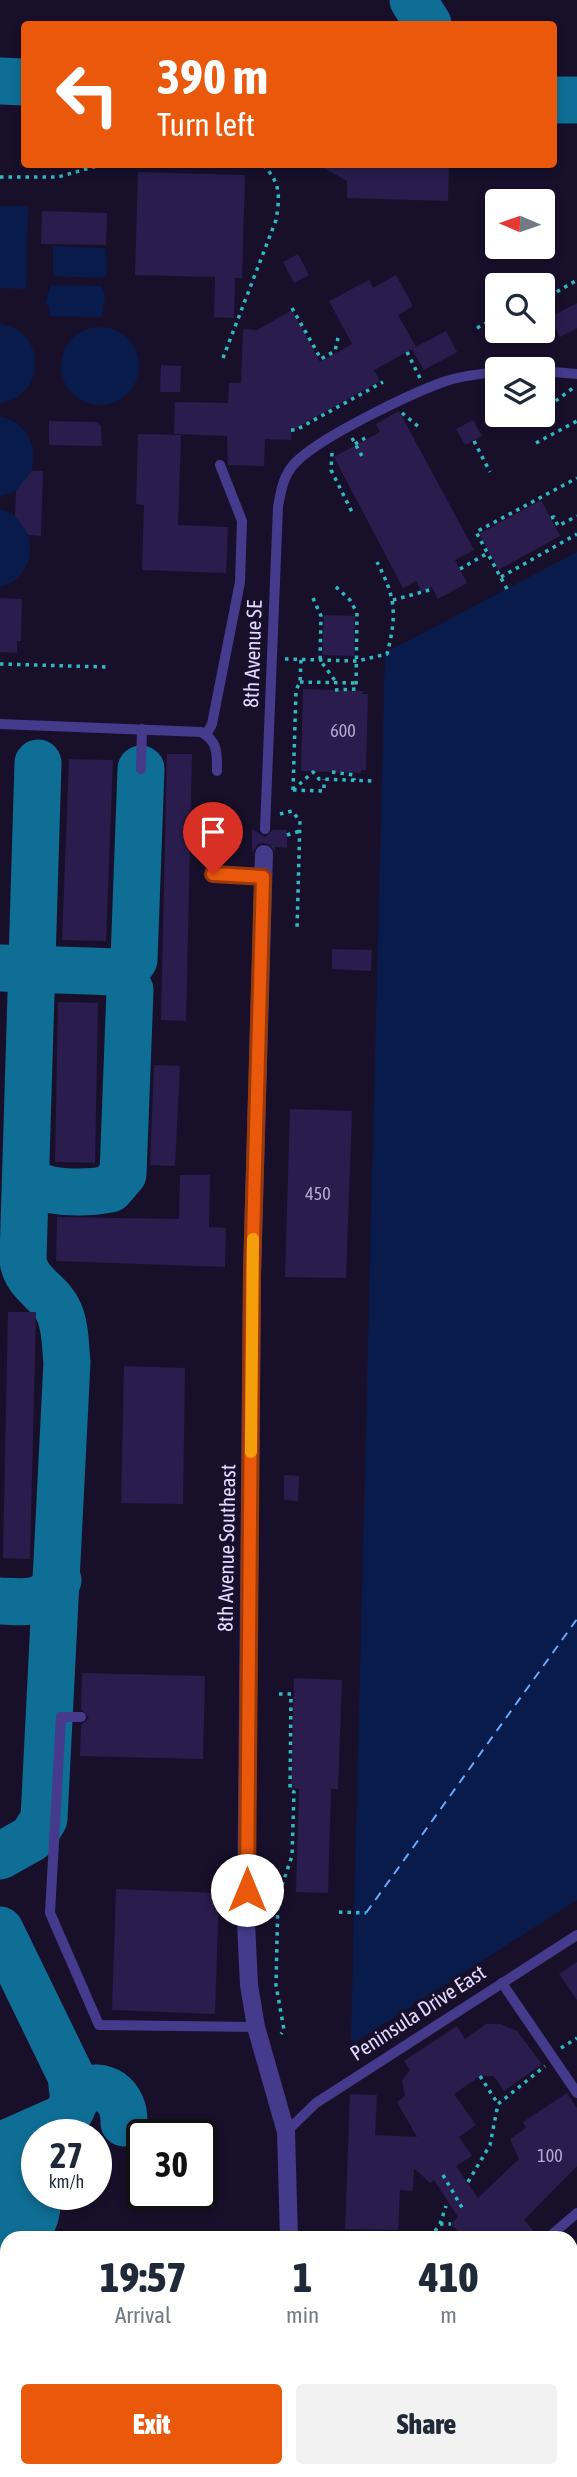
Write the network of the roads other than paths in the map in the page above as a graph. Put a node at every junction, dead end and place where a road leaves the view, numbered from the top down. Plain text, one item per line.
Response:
1 (555, 372) edge
2 (485, 374) edge
3 (577, 374) edge
4 (220, 465) dead end
5 (0, 724) edge
6 (142, 729) junction
7 (206, 735) junction
8 (141, 769) dead end
9 (217, 771) dead end
10 (265, 829) dead end
11 (264, 854) dead end
12 (213, 874) dead end
13 (263, 877) junction
14 (81, 1717) dead end
15 (577, 1935) edge
16 (502, 1983) junction
17 (256, 2027) junction
18 (577, 2093) edge
19 (286, 2132) junction
20 (577, 2213) edge
21 (289, 2231) edge
22 (556, 2231) edge

1 - 3 lane
2 - 10 lane, 8th Avenue SE
4 - 7 lane
5 - 6 lane
6 - 7 lane
6 - 8 lane
7 - 9 lane
11 - 13 street, 8th Avenue Southeast
12 - 13 lane
13 - 17 street, 8th Avenue Southeast
14 - 17 lane
15 - 16 lane, Peninsula Drive East
16 - 18 lane
16 - 19 lane, Peninsula Drive East
17 - 19 street, 8th Avenue Southeast
19 - 21 street, 8th Avenue Southeast
20 - 22 lane

